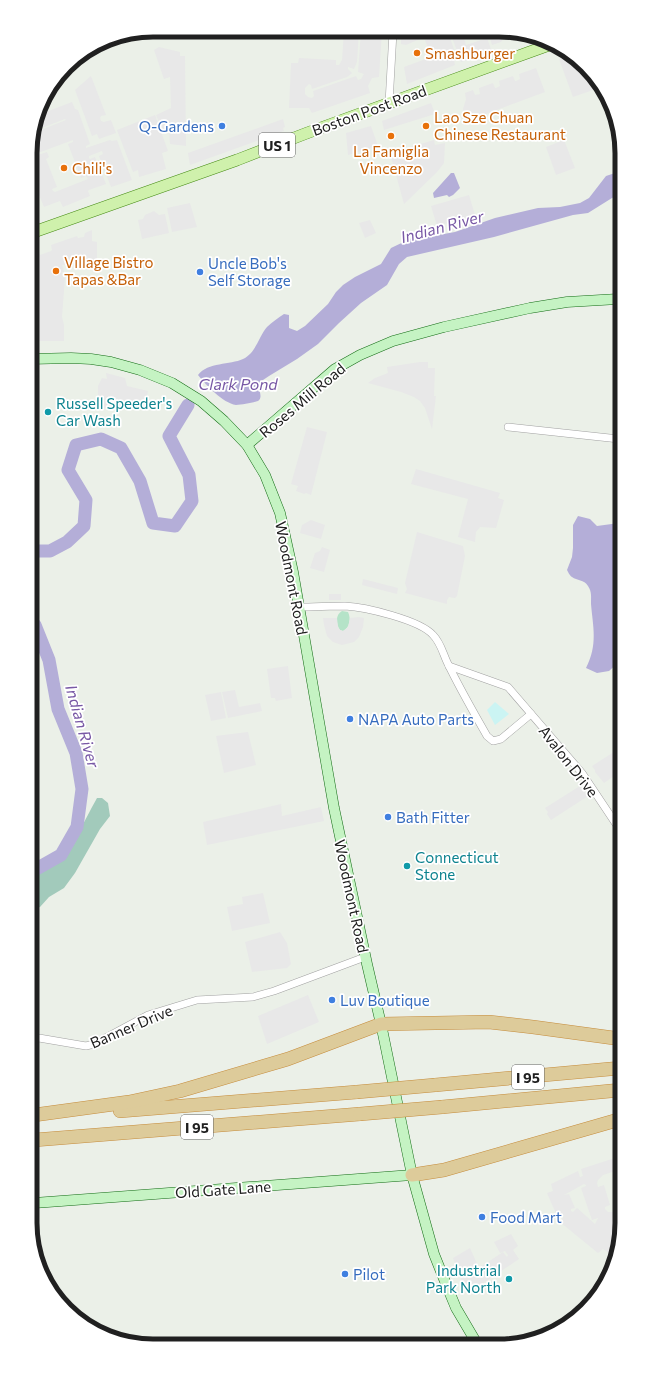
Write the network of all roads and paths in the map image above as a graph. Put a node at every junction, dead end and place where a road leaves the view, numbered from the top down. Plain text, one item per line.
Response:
1 (393, 37) edge
2 (545, 46) edge
3 (389, 103) junction
4 (37, 231) edge
5 (615, 299) edge
6 (37, 359) edge
7 (508, 427) dead end
8 (615, 439) edge
9 (247, 445) junction
10 (299, 607) junction
11 (449, 666) junction
12 (531, 714) junction
13 (615, 822) edge
14 (365, 957) junction
15 (381, 1024) junction
16 (37, 1038) edge
17 (615, 1039) edge
18 (615, 1069) edge
19 (615, 1091) edge
20 (37, 1115) edge
21 (37, 1118) edge
22 (615, 1121) edge
23 (37, 1140) edge
24 (412, 1175) junction
25 (37, 1203) edge
26 (474, 1339) edge

1 - 3 street
2 - 3 main road, Boston Post Road / US 1
3 - 4 main road, Boston Post Road / US 1
5 - 9 main road, Roses Mill Road
6 - 9 main road, Roses Mill Road
7 - 8 street
9 - 10 main road, Woodmont Road
10 - 11 street, Avalon Drive
10 - 14 main road, Woodmont Road
11 - 12 street, Avalon Drive
11 - 12 street, Avalon Drive
12 - 13 street, Avalon Drive
14 - 15 main road, Woodmont Road
14 - 16 street, Banner Drive
15 - 17 highway
15 - 20 highway
15 - 24 main road, Woodmont Road
18 - 21 highway, I 95, bridge
19 - 23 highway, I 95, bridge
22 - 24 highway
24 - 25 main road, Old Gate Lane
24 - 26 main road, Woodmont Road

